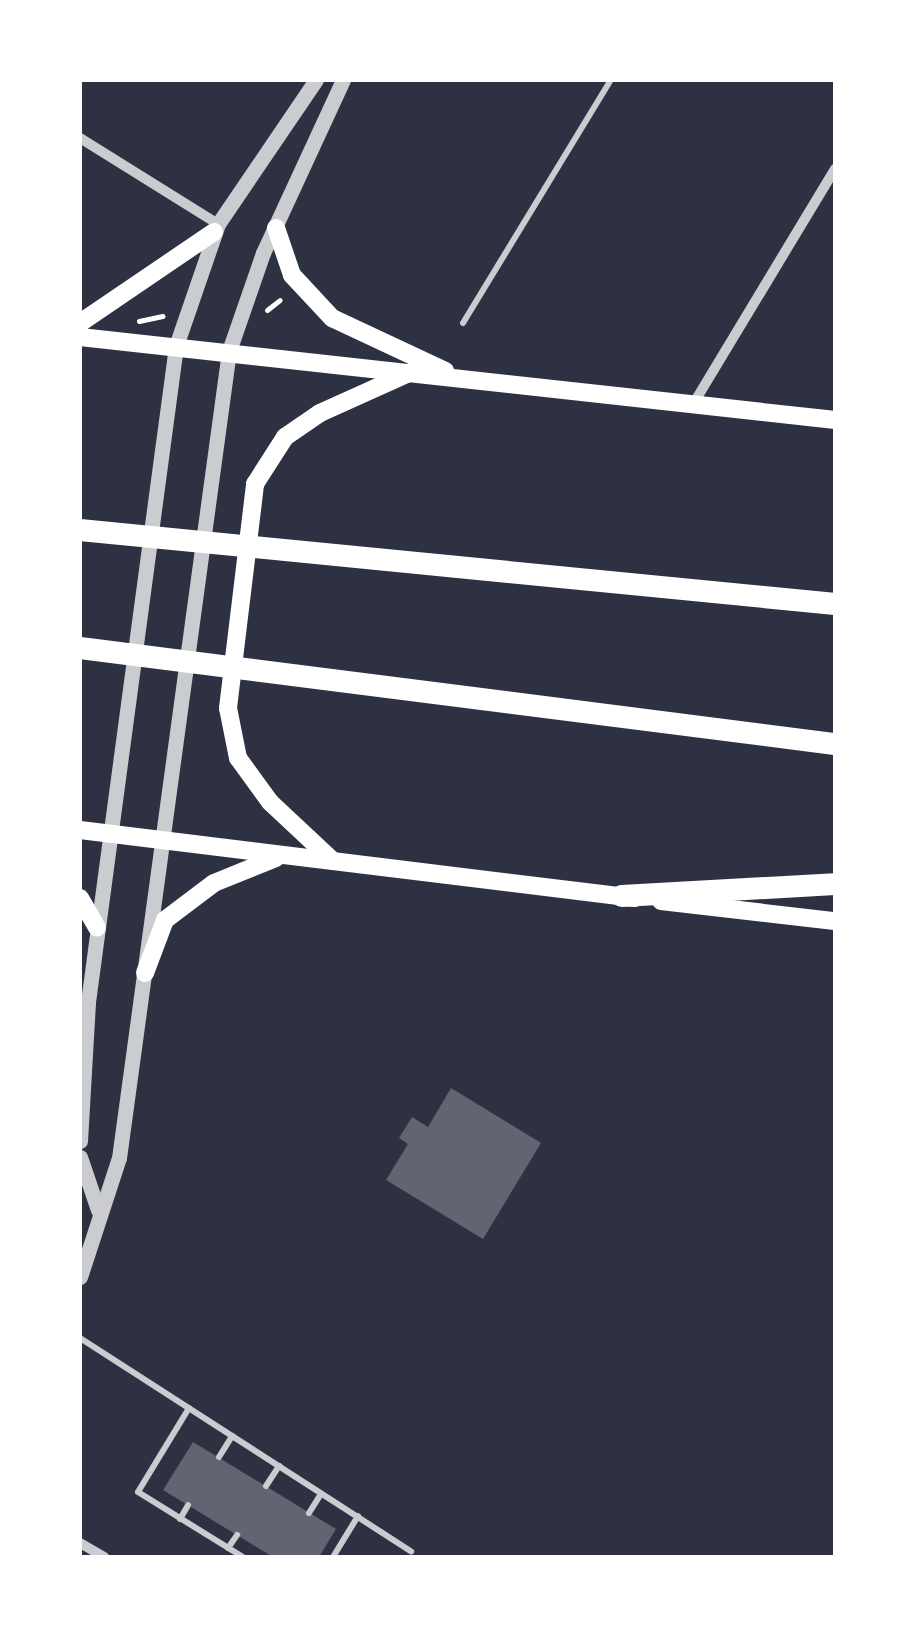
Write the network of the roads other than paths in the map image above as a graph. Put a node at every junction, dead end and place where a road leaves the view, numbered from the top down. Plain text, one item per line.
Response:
1 (316, 80) edge
2 (342, 80) edge
3 (611, 80) edge
4 (80, 138) edge
5 (835, 169) edge
6 (216, 228) junction
7 (276, 228) junction
8 (80, 323) edge
9 (463, 323) dead end
10 (80, 337) edge
11 (176, 346) junction
12 (229, 352) junction
13 (410, 373) junction
14 (464, 379) junction
15 (692, 406) junction
16 (835, 420) edge
17 (80, 530) edge
18 (835, 604) edge
19 (80, 648) edge
20 (835, 744) edge
21 (80, 830) edge
22 (109, 834) junction
23 (162, 840) junction
24 (289, 856) junction
25 (333, 861) junction
26 (835, 884) edge
27 (622, 896) junction
28 (80, 898) edge
29 (835, 920) edge
30 (98, 928) junction
31 (146, 973) junction
32 (80, 1141) edge
33 (80, 1156) edge
34 (98, 1210) junction
35 (80, 1276) edge
36 (80, 1338) edge
37 (189, 1408) junction
38 (232, 1436) junction
39 (219, 1457) dead end
40 (279, 1466) junction
41 (266, 1486) dead end
42 (322, 1494) junction
43 (188, 1505) dead end
44 (310, 1512) dead end
45 (358, 1516) junction
46 (180, 1519) junction
47 (236, 1535) dead end
48 (80, 1543) edge
49 (228, 1548) junction
50 (411, 1551) dead end
51 (104, 1557) edge
52 (242, 1557) edge
53 (333, 1557) edge

1 - 6 street
2 - 7 street
3 - 9 lane
4 - 6 street
5 - 15 street
6 - 8 main road
6 - 11 street
7 - 12 street
7 - 14 main road
10 - 11 main road
11 - 12 main road
11 - 22 street
12 - 13 main road
12 - 23 street
13 - 14 main road
13 - 25 main road
14 - 15 main road
15 - 16 main road
17 - 18 highway
19 - 20 highway
21 - 22 main road
22 - 23 main road
22 - 30 street
23 - 24 main road
23 - 31 street
24 - 25 main road
24 - 31 main road
25 - 27 main road
26 - 27 highway
27 - 29 main road
28 - 30 main road
30 - 32 street
31 - 34 street
33 - 34 street
34 - 35 street
36 - 37 lane
37 - 38 lane
37 - 46 lane
38 - 39 lane
38 - 40 lane
40 - 41 lane
40 - 42 lane
42 - 44 lane
42 - 45 lane
43 - 46 lane
45 - 50 lane
45 - 53 lane
46 - 49 lane
47 - 49 lane
48 - 51 street
49 - 52 lane

